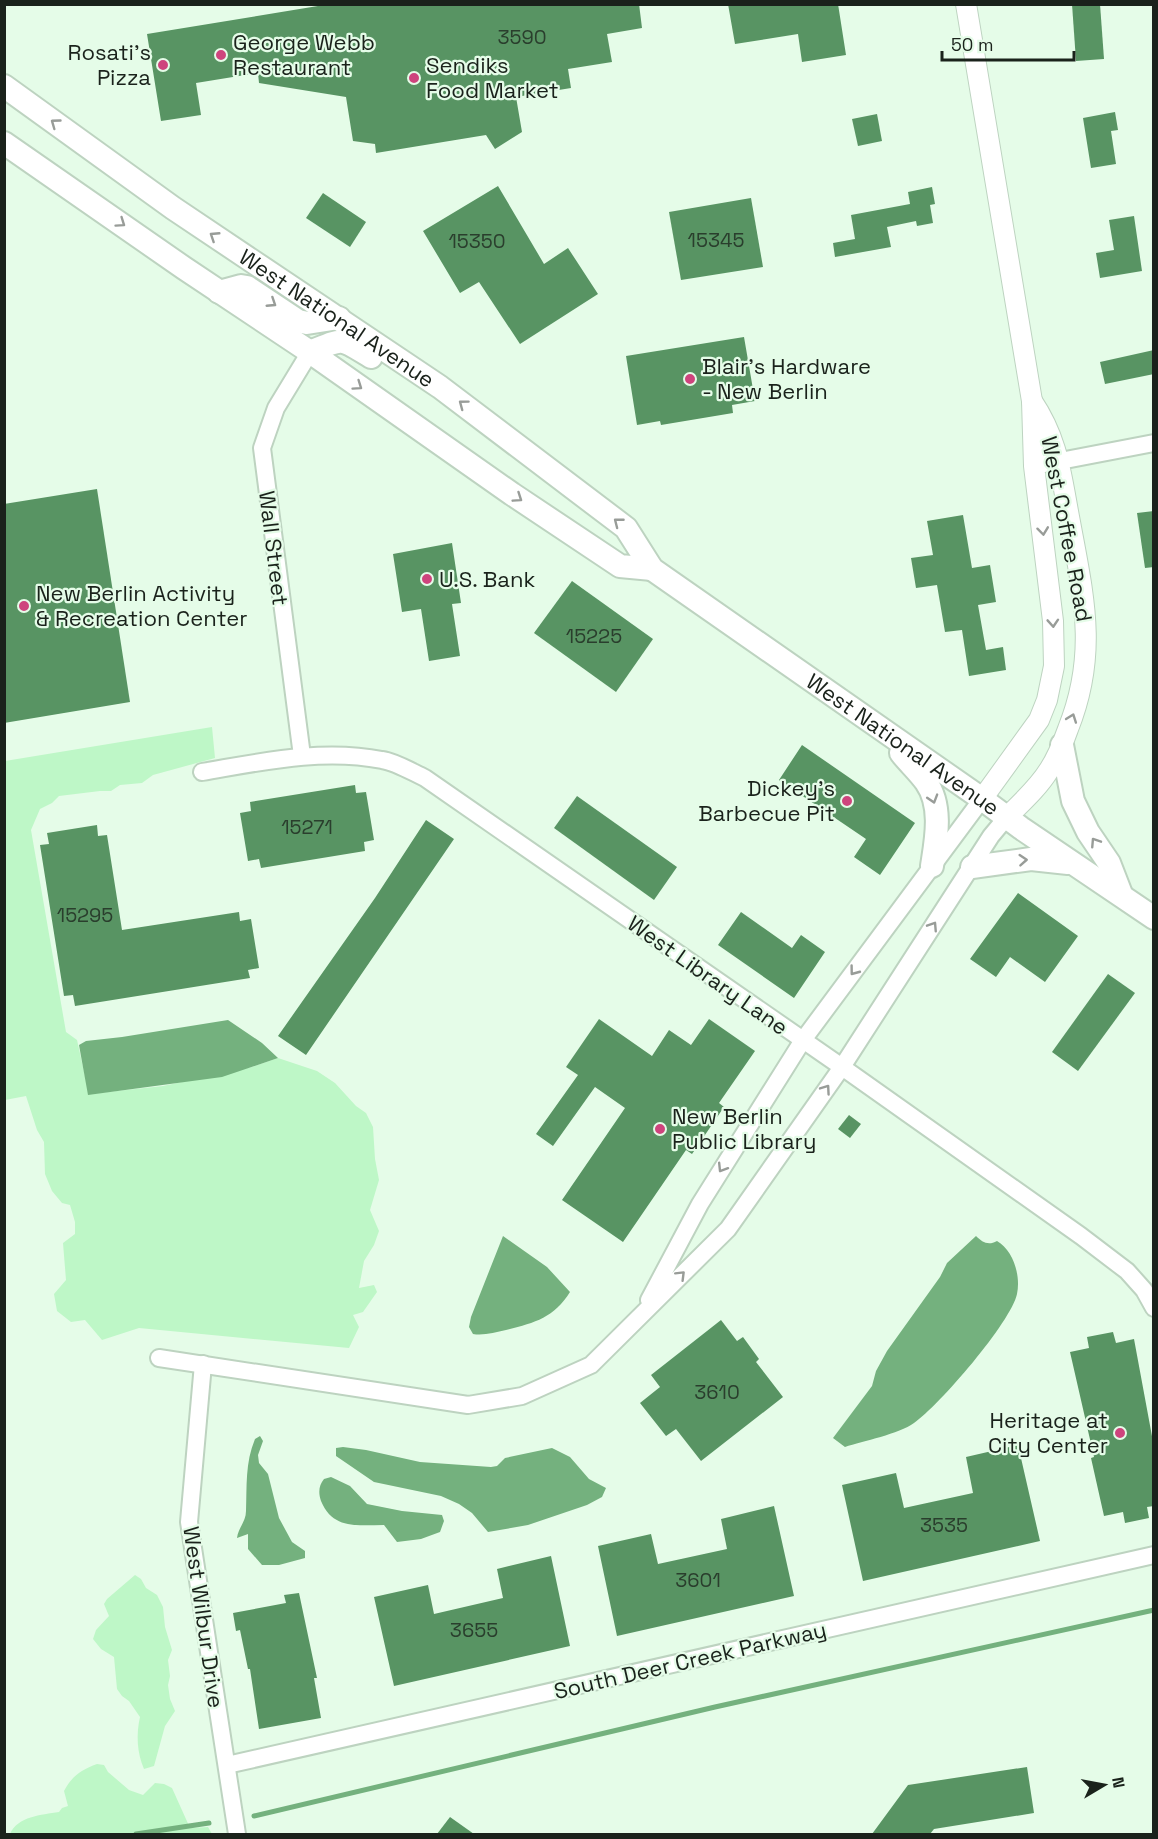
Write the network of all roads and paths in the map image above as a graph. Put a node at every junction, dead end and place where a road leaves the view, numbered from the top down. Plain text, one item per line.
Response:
1 (966, 4) edge
2 (4, 86) edge
3 (4, 143) edge
4 (219, 292) junction
5 (339, 318) junction
6 (310, 352) junction
7 (426, 377) junction
8 (1032, 401) junction
9 (1154, 443) edge
10 (1059, 462) junction
11 (1034, 466) junction
12 (652, 569) junction
13 (871, 722) junction
14 (1062, 745) junction
15 (302, 756) junction
16 (209, 771) dead end
17 (982, 799) junction
18 (1006, 818) junction
19 (1074, 864) junction
20 (932, 867) junction
21 (972, 867) junction
22 (1121, 894) junction
23 (1154, 918) edge
24 (803, 1040) junction
25 (842, 1067) junction
26 (1154, 1308) edge
27 (640, 1317) junction
28 (159, 1358) dead end
29 (202, 1364) junction
30 (1154, 1555) edge
31 (227, 1765) junction
32 (237, 1834) edge

1 - 8 street, West Coffee Road
5 -> 2 main road, West National Avenue
3 -> 4 main road, West National Avenue
4 -> 5 main road
4 - 6 main road, West National Avenue
5 - 6 main road
5 - 7 main road, West National Avenue
6 - 7 main road
6 -> 12 main road, West National Avenue
6 - 15 street, Wall Street
12 -> 7 main road, West National Avenue
8 - 10 street, West Coffee Road
8 - 11 street, West Coffee Road
9 - 10 street
10 - 11 street
14 -> 10 street, West Coffee Road
11 -> 17 street, West Coffee Road
12 - 13 main road, West National Avenue
13 - 17 main road, West National Avenue
13 -> 20 main road
14 - 18 street, West Coffee Road
22 -> 14 main road
15 - 16 street, West Library Lane
15 - 24 street, West Library Lane
17 - 18 main road, West National Avenue
17 - 20 street
18 - 19 main road, West National Avenue
18 - 21 street
21 -> 19 main road
19 - 22 main road, West National Avenue
20 -> 24 street
25 -> 21 street
22 - 23 main road, West National Avenue
24 - 25 street, West Library Lane
24 -> 27 street
25 - 26 street, West Library Lane
27 -> 25 street
27 - 29 street
28 - 29 street
29 - 31 street, West Wilbur Drive
30 - 31 street, South Deer Creek Parkway
31 - 32 street, West Wilbur Drive

